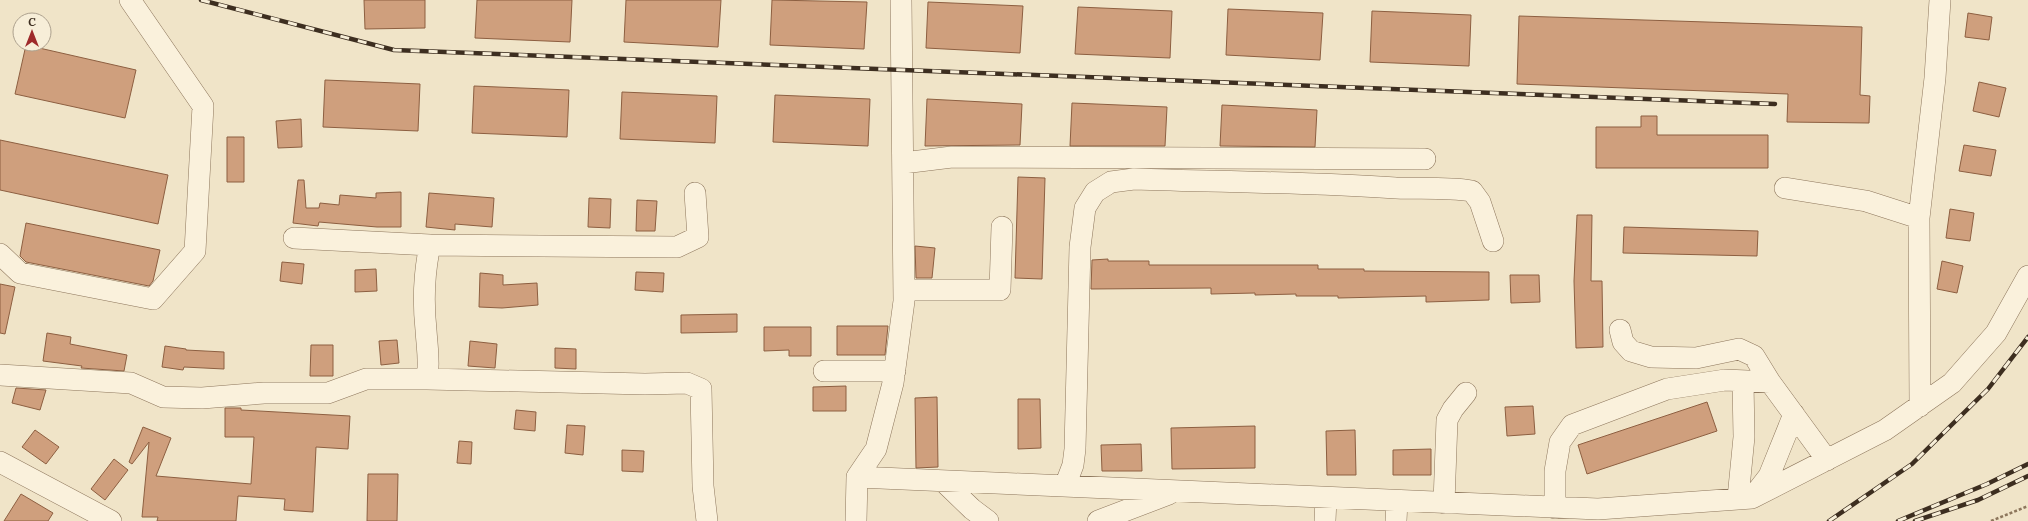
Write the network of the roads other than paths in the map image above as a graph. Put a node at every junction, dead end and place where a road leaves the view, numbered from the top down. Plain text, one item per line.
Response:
1 (130, 0) edge
2 (901, 0) edge
3 (1940, 0) edge
4 (1425, 158) dead end
5 (903, 163) junction
6 (1785, 188) dead end
7 (695, 193) dead end
8 (1919, 218) junction
9 (1002, 227) dead end
10 (294, 238) dead end
11 (1493, 241) dead end
12 (430, 245) junction
13 (0, 254) edge
14 (2028, 276) edge
15 (904, 290) junction
16 (1620, 330) dead end
17 (824, 371) dead end
18 (895, 371) junction
19 (0, 375) edge
20 (427, 379) junction
21 (1742, 382) junction
22 (1770, 382) junction
23 (1466, 393) dead end
24 (1920, 406) junction
25 (1794, 414) junction
26 (1827, 460) junction
27 (0, 462) edge
28 (857, 477) junction
29 (943, 481) junction
30 (1065, 486) junction
31 (1176, 491) junction
32 (1326, 498) junction
33 (1745, 498) junction
34 (1444, 503) junction
35 (1555, 508) junction
36 (1396, 511) edge
37 (853, 519) edge
38 (111, 521) edge
39 (707, 521) edge
40 (988, 521) edge
41 (1098, 521) edge
42 (1325, 521) edge

1 - 13 street
2 - 5 street
3 - 8 street
4 - 5 street
5 - 15 street
6 - 8 street
7 - 12 street
8 - 24 street
9 - 15 street
10 - 12 street
11 - 30 street
12 - 20 street
14 - 24 street
15 - 18 street
16 - 22 street
17 - 18 street
18 - 28 street
19 - 20 street
20 - 39 street
21 - 22 street
21 - 33 street
21 - 35 street
22 - 25 street
23 - 34 street
24 - 26 street
25 - 26 street
25 - 33 street
26 - 33 street
27 - 38 street
28 - 29 street
28 - 37 street
29 - 30 street
29 - 40 street
30 - 31 street
31 - 32 street
31 - 41 street
32 - 36 street
32 - 42 street
33 - 35 street
34 - 35 street
34 - 36 street

